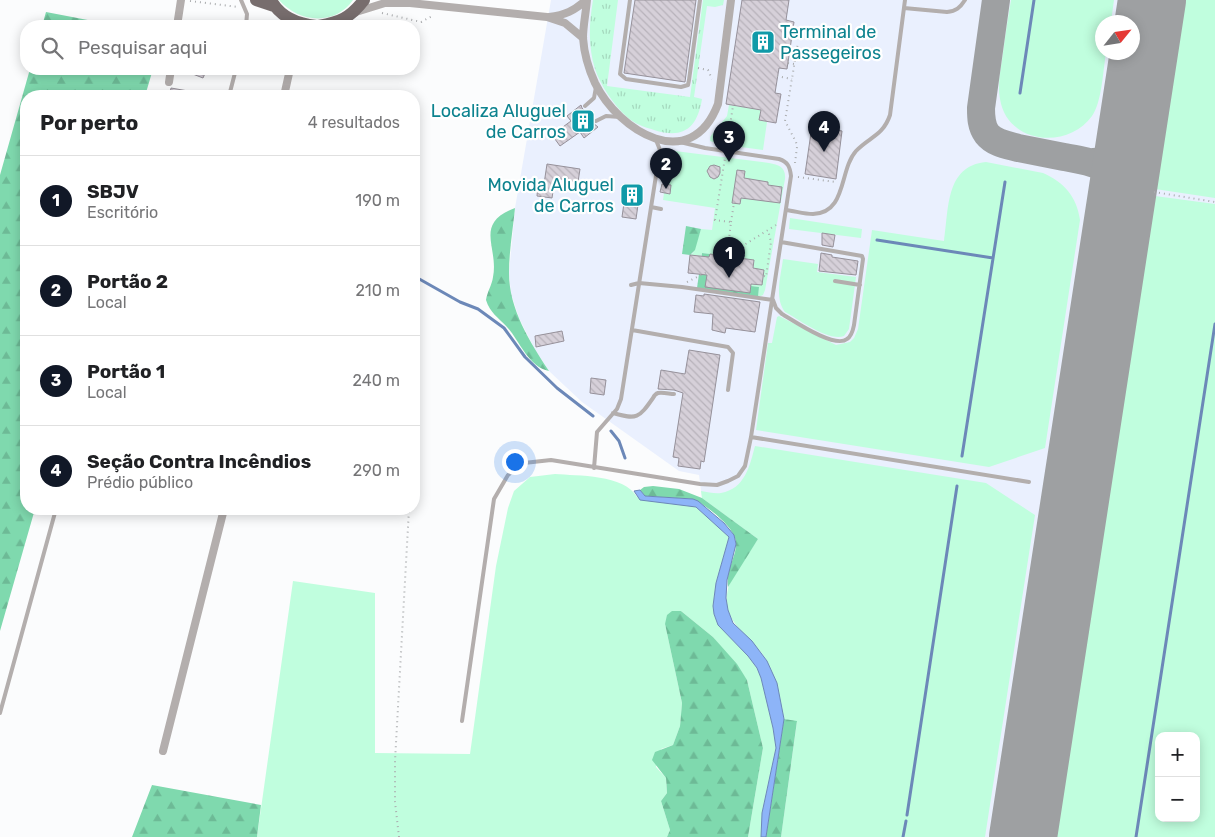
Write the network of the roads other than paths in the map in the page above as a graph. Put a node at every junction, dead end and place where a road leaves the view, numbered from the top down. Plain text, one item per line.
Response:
1 (181, 0) edge
2 (241, 0) edge
3 (256, 0) edge
4 (364, 0) edge
5 (586, 0) edge
6 (630, 0) edge
7 (700, 0) edge
8 (731, 0) edge
9 (905, 0) edge
10 (965, 0) edge
11 (407, 1) edge
12 (272, 3) edge
13 (904, 8) junction
14 (353, 13) junction
15 (547, 17) junction
16 (178, 20) edge
17 (247, 20) edge
18 (286, 20) edge
19 (341, 20) edge
20 (583, 38) junction
21 (170, 75) edge
22 (235, 75) edge
23 (289, 75) edge
24 (169, 82) dead end
25 (596, 84) junction
26 (231, 90) edge
27 (285, 90) edge
28 (585, 106) dead end
29 (620, 118) junction
30 (596, 121) dead end
31 (656, 140) junction
32 (672, 141) junction
33 (660, 150) junction
34 (651, 207) junction
35 (662, 210) dead end
36 (786, 210) junction
37 (782, 242) junction
38 (835, 281) dead end
39 (639, 283) junction
40 (630, 285) dead end
41 (860, 285) junction
42 (773, 300) junction
43 (632, 330) junction
44 (728, 390) dead end
45 (674, 394) dead end
46 (613, 413) junction
47 (751, 437) junction
48 (594, 468) junction
49 (1030, 482) dead end
50 (54, 515) edge
51 (222, 515) edge
52 (0, 713) edge
53 (462, 721) dead end
54 (163, 751) dead end

1 - 16 street
2 - 17 lane
3 - 12 main road
4 - 14 main road
5 - 15 street
5 - 20 street
6 - 7 lane
8 - 32 street
9 - 13 lane
10 - 13 lane
11 - 14 street
11 - 15 street
12 - 18 main road
13 - 36 lane
14 - 19 main road
15 - 20 street
20 - 25 street
21 - 24 street
22 - 26 lane
23 - 27 street
25 - 28 lane
25 - 29 street
29 - 30 lane
29 - 31 street
31 - 32 street
31 - 33 lane
32 - 33 lane
32 - 36 lane
33 - 34 lane
34 - 35 lane
34 - 39 lane
36 - 37 lane
37 - 41 lane
37 - 42 lane
38 - 41 lane
39 - 40 lane
39 - 42 lane
39 - 43 lane
41 - 42 lane
42 - 47 lane
43 - 44 lane
43 - 46 lane
45 - 46 lane
46 - 48 lane
47 - 48 lane
47 - 49 lane
48 - 53 lane
50 - 52 lane
51 - 54 street

